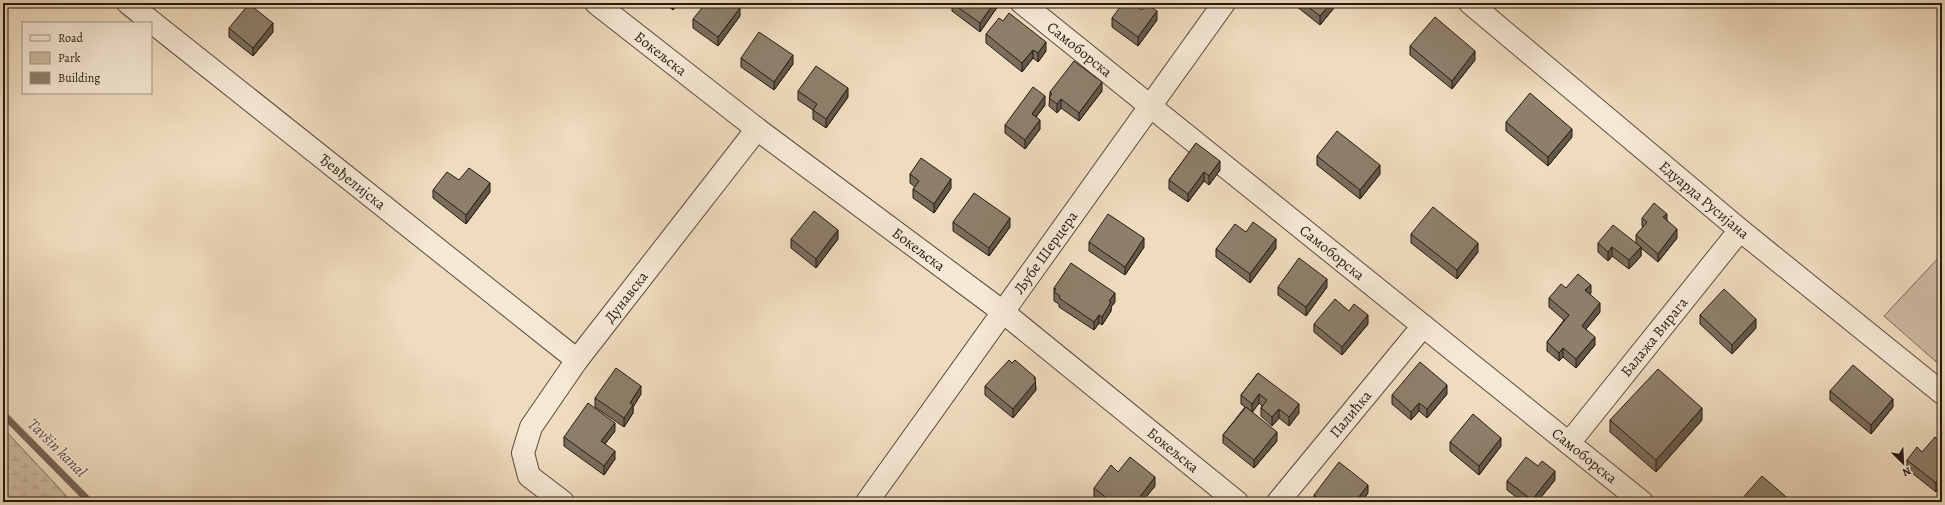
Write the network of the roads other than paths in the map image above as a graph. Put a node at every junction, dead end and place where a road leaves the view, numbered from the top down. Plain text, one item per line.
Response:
1 (128, 3) edge
2 (596, 3) edge
3 (1022, 3) edge
4 (1224, 3) edge
5 (1470, 3) edge
6 (152, 22) edge
7 (152, 22) edge
8 (1151, 107) junction
9 (757, 129) junction
10 (1740, 230) junction
11 (1003, 312) junction
12 (1422, 326) junction
13 (577, 360) junction
14 (1942, 393) edge
15 (1569, 443) junction
16 (563, 502) edge
17 (866, 502) edge
18 (1237, 502) edge
19 (1278, 502) edge
20 (1642, 502) edge

1 - 6 street, Ђевђелијска
2 - 9 street, Бокељска
3 - 8 street, Самоборска
4 - 8 street, Љубе Шерцера
5 - 10 street, Едуарда Русијана
7 - 13 street, Ђевђелијска
8 - 11 street, Љубе Шерцера
8 - 12 street, Самоборска
9 - 11 street, Бокељска
9 - 13 street, Дунавска
10 - 14 street, Едуарда Русијана
10 - 15 street, Балажа Вирага
11 - 17 street, Љубе Шерцера
11 - 18 street, Бокељска
12 - 15 street, Самоборска
12 - 19 street, Палићка
13 - 16 street, Дунавска
15 - 20 street, Самоборска

